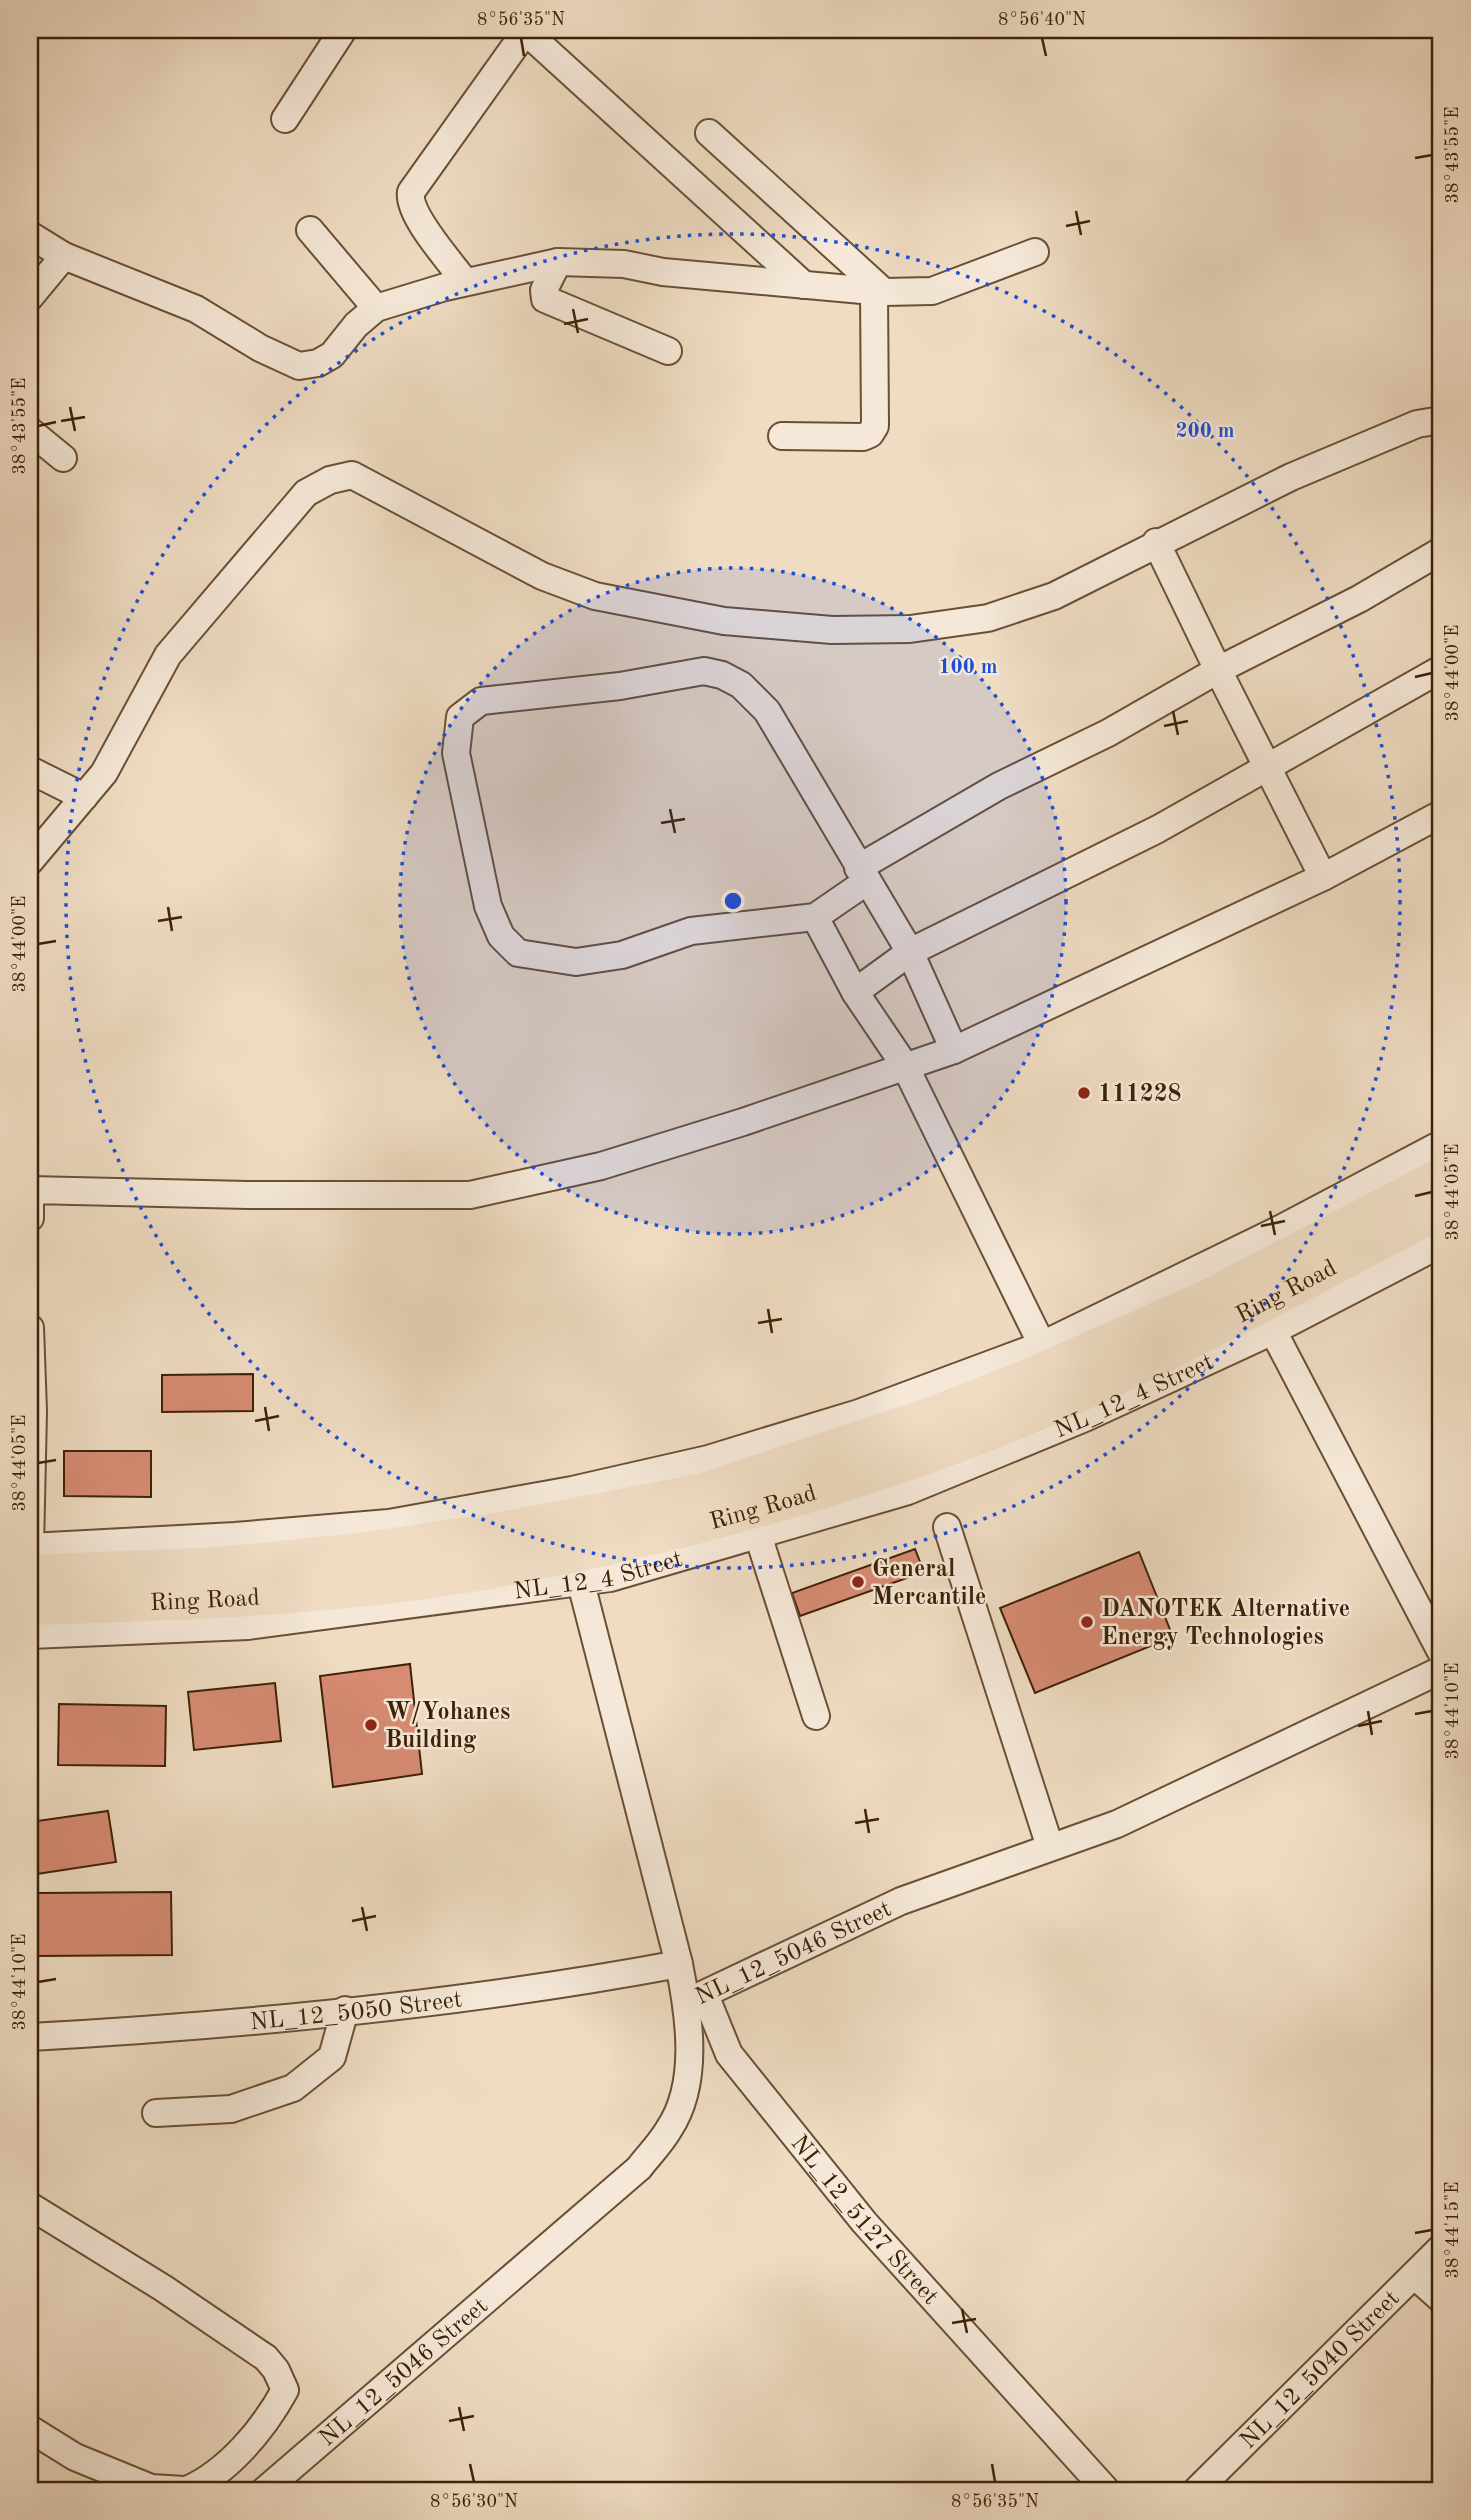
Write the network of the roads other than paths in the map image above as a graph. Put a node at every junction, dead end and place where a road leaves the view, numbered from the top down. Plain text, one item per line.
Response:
1 (343, 30) edge
2 (524, 31) edge
3 (285, 119) dead end
4 (709, 133) dead end
5 (310, 230) dead end
6 (30, 235) edge
7 (1035, 252) dead end
8 (64, 257) junction
9 (558, 262) junction
10 (465, 282) junction
11 (804, 285) junction
12 (879, 291) junction
13 (30, 297) edge
14 (376, 307) junction
15 (668, 351) dead end
16 (1441, 420) edge
17 (30, 431) edge
18 (782, 436) dead end
19 (63, 458) dead end
20 (1156, 542) junction
21 (1441, 551) edge
22 (1441, 669) edge
23 (1218, 670) junction
24 (1268, 768) junction
25 (30, 769) edge
26 (84, 797) junction
27 (1441, 814) edge
28 (30, 860) edge
29 (862, 875) junction
30 (1323, 877) junction
31 (815, 917) junction
32 (910, 952) junction
33 (855, 992) junction
34 (954, 1050) junction
35 (905, 1066) junction
36 (1441, 1144) edge
37 (1441, 1177) edge
38 (30, 1189) edge
39 (1441, 1209) edge
40 (30, 1218) edge
41 (1441, 1244) edge
42 (30, 1328) edge
43 (1273, 1331) junction
44 (1042, 1345) junction
45 (947, 1527) dead end
46 (758, 1535) junction
47 (30, 1547) edge
48 (30, 1574) edge
49 (581, 1583) junction
50 (30, 1606) edge
51 (30, 1635) edge
52 (1441, 1652) edge
53 (1441, 1670) edge
54 (816, 1716) dead end
55 (1050, 1847) junction
56 (679, 1964) junction
57 (696, 1999) junction
58 (345, 2010) junction
59 (30, 2037) edge
60 (156, 2113) dead end
61 (30, 2206) edge
62 (1441, 2248) edge
63 (1414, 2275) junction
64 (1441, 2300) edge
65 (30, 2429) edge
66 (186, 2490) edge
67 (265, 2490) edge
68 (1106, 2490) edge
69 (1197, 2490) edge

1 - 3 street
2 - 10 street
2 - 11 street
4 - 12 street
5 - 14 street
6 - 8 street
7 - 12 street
8 - 13 street
8 - 14 street
9 - 10 street
9 - 11 street
9 - 15 street
10 - 14 street
11 - 12 street
12 - 18 street
16 - 20 street
17 - 19 street
20 - 23 street
20 - 26 street
21 - 23 street
22 - 24 street
23 - 24 street
23 - 29 street
24 - 30 street
24 - 32 street
25 - 26 street
26 - 28 street
27 - 30 street
29 - 31 street
29 - 31 street
29 - 32 street
30 - 34 street
31 - 33 street
32 - 33 street
32 - 34 street
33 - 35 street
34 - 35 street
35 - 38 street
35 - 44 street
36 - 44 street
37 - 48 highway, Ring Road
38 - 40 street
39 - 50 highway, Ring Road
41 - 43 street, NL_12_4 Street
42 - 47 street
43 - 46 street, NL_12_4 Street
43 - 52 street
44 - 47 street
45 - 55 street
46 - 49 street, NL_12_4 Street
46 - 54 street
49 - 51 street, NL_12_4 Street
49 - 56 street
53 - 55 street, NL_12_5046 Street
55 - 57 street, NL_12_5046 Street
56 - 57 street
56 - 58 street, NL_12_5050 Street
57 - 67 street, NL_12_5046 Street
57 - 68 street, NL_12_5127 Street
58 - 59 street, NL_12_5050 Street
58 - 60 street
61 - 66 street
62 - 63 street, NL_12_5040 Street
63 - 64 street
63 - 69 street, NL_12_5040 Street
65 - 66 street

